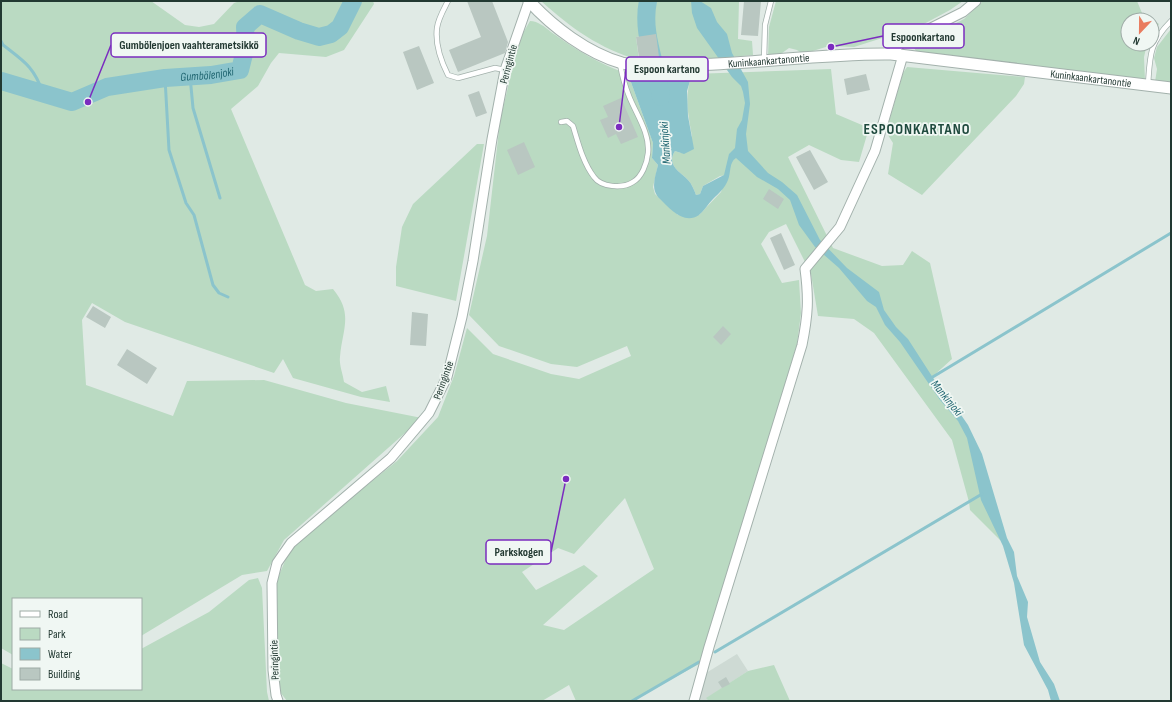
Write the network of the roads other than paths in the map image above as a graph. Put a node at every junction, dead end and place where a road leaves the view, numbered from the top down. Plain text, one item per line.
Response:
1 (448, 1) edge
2 (529, 1) edge
3 (771, 1) edge
4 (976, 1) edge
5 (1171, 21) edge
6 (891, 54) junction
7 (902, 55) junction
8 (764, 61) junction
9 (620, 62) junction
10 (505, 70) junction
11 (1148, 85) junction
12 (1171, 88) edge
13 (561, 122) dead end
14 (278, 701) edge
15 (694, 701) edge

1 - 10 lane
2 - 9 street, Kuninkaankartanontie
2 - 10 street, Peringintie
3 - 8 lane
4 - 6 street
5 - 11 lane
6 - 7 street, Kuninkaankartanontie
6 - 8 street, Kuninkaankartanontie
7 - 11 street, Kuninkaankartanontie
7 - 15 street
8 - 9 street, Kuninkaankartanontie
9 - 13 lane
10 - 14 street, Peringintie
11 - 12 street, Kuninkaankartanontie

